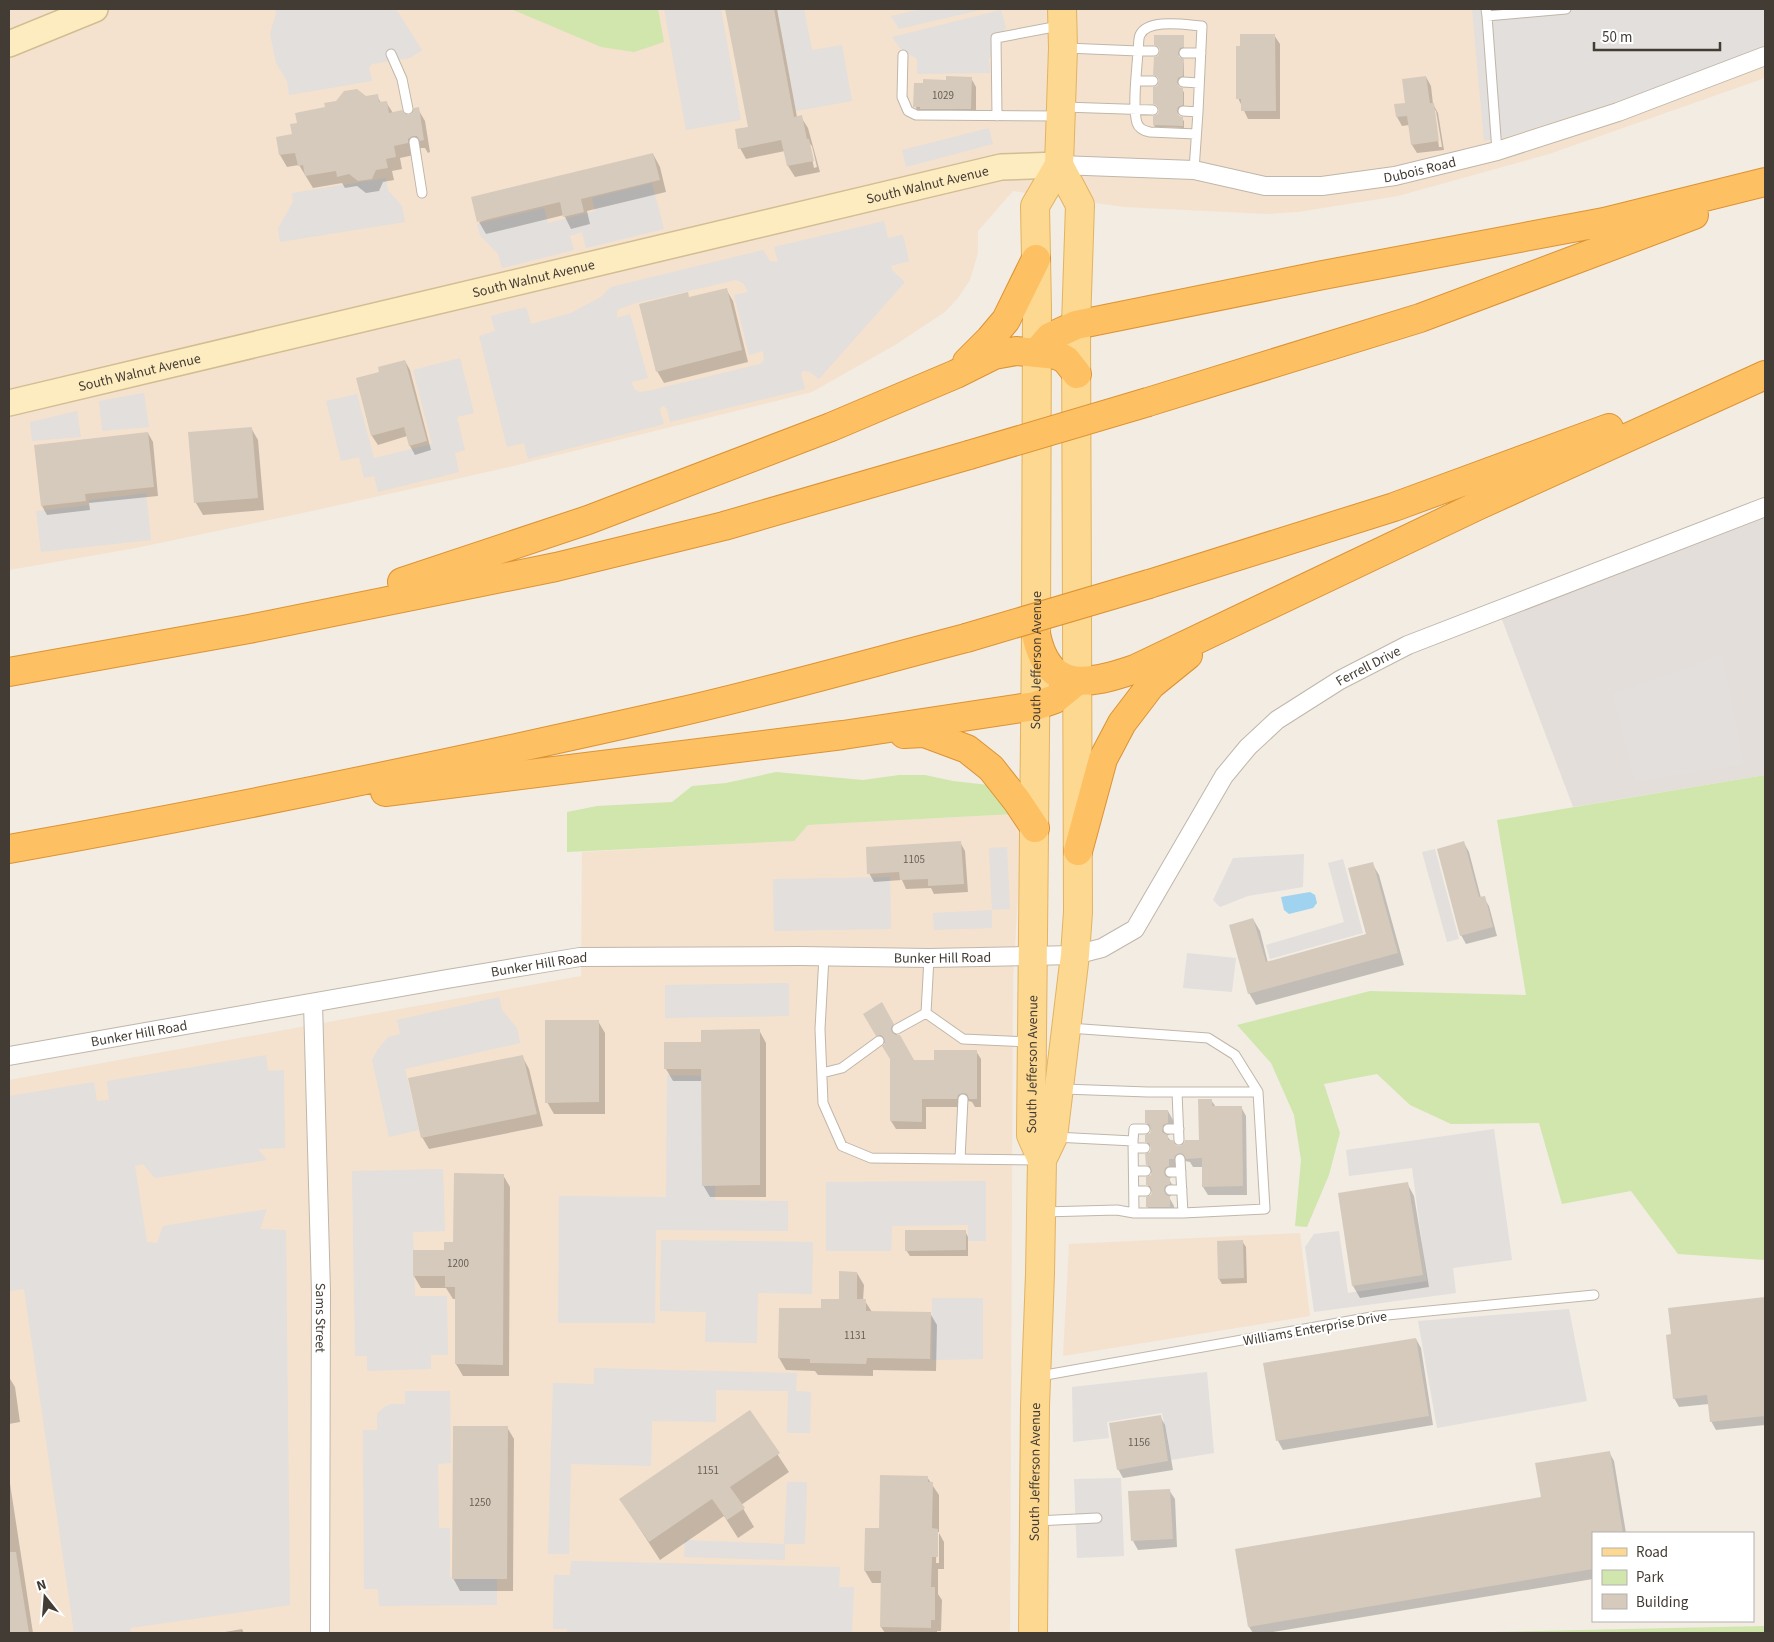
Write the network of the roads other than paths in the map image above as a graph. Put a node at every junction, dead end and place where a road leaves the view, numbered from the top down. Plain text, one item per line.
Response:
1 (94, 9) edge
2 (1566, 9) edge
3 (1486, 12) edge
4 (1062, 28) edge
5 (9, 44) edge
6 (1138, 51) junction
7 (1154, 52) dead end
8 (1184, 52) dead end
9 (1201, 53) junction
10 (390, 54) dead end
11 (903, 55) dead end
12 (1765, 56) edge
13 (1137, 81) junction
14 (1153, 81) dead end
15 (1183, 82) dead end
16 (1199, 83) junction
17 (408, 109) dead end
18 (1136, 109) junction
19 (1153, 110) dead end
20 (1183, 111) dead end
21 (1061, 112) junction
22 (1198, 112) junction
23 (997, 116) junction
24 (1196, 134) junction
25 (414, 142) dead end
26 (1498, 152) junction
27 (1059, 165) junction
28 (1194, 170) junction
29 (1765, 182) edge
30 (1765, 188) edge
31 (422, 193) dead end
32 (1036, 259) junction
33 (1076, 325) junction
34 (1037, 352) junction
35 (1765, 370) edge
36 (956, 374) junction
37 (1077, 374) junction
38 (1765, 374) edge
39 (9, 403) edge
40 (1765, 507) edge
41 (1253, 614) junction
42 (249, 629) junction
43 (1036, 634) junction
44 (9, 672) edge
45 (1077, 680) junction
46 (1036, 706) junction
47 (843, 735) junction
48 (173, 819) junction
49 (1035, 828) junction
50 (9, 849) edge
51 (1078, 851) junction
52 (1075, 955) junction
53 (824, 956) junction
54 (1034, 956) junction
55 (929, 958) junction
56 (313, 1003) junction
57 (926, 1013) junction
58 (1066, 1028) junction
59 (897, 1030) dead end
60 (963, 1039) junction
61 (879, 1041) dead end
62 (1032, 1042) junction
63 (962, 1050) dead end
64 (9, 1056) edge
65 (822, 1073) junction
66 (1059, 1088) junction
67 (1177, 1092) junction
68 (1258, 1092) junction
69 (963, 1099) dead end
70 (1145, 1129) dead end
71 (1168, 1129) dead end
72 (1179, 1129) junction
73 (1179, 1140) dead end
74 (1133, 1144) junction
75 (1145, 1148) dead end
76 (1047, 1149) junction
77 (960, 1159) junction
78 (1180, 1159) dead end
79 (1134, 1171) junction
80 (1146, 1171) dead end
81 (1170, 1172) dead end
82 (1181, 1172) junction
83 (1170, 1190) dead end
84 (1182, 1190) junction
85 (1134, 1191) junction
86 (1146, 1191) dead end
87 (1041, 1212) junction
88 (1134, 1213) junction
89 (1182, 1213) junction
90 (1594, 1295) dead end
91 (1038, 1377) junction
92 (1097, 1518) dead end
93 (1033, 1521) junction
94 (320, 1633) edge
95 (1033, 1633) edge

1 - 5 street
2 - 3 lane
3 - 26 lane
4 - 6 lane
4 - 21 main road, South Jefferson Avenue
4 - 23 lane
6 - 7 lane
6 - 9 lane
6 - 13 lane
8 - 9 lane
9 - 16 lane
10 - 17 lane
11 - 23 lane
12 - 26 street, Dubois Road
13 - 14 lane
13 - 18 lane
15 - 16 lane
16 - 22 lane
18 - 19 lane
18 - 21 lane
18 - 24 lane
20 - 22 lane
21 - 23 lane
21 - 27 main road, South Jefferson Avenue
22 - 24 lane
24 - 28 lane
25 - 31 lane
26 - 28 street, Dubois Road
27 - 28 street, Dubois Road
27 - 32 main road, South Jefferson Avenue
27 - 33 main road, South Jefferson Avenue
27 - 39 street, South Walnut Avenue
29 - 33 highway
30 - 42 highway, bridge
32 - 34 main road, South Jefferson Avenue
32 - 36 highway
33 - 34 highway
33 - 37 main road, South Jefferson Avenue
34 - 36 highway
34 - 37 highway
34 - 43 main road, South Jefferson Avenue
35 - 48 highway, bridge
36 - 42 highway
37 - 45 main road, South Jefferson Avenue
38 - 41 highway
40 - 52 street, Ferrell Drive
41 - 45 highway
41 - 51 highway
42 - 44 highway
43 - 45 highway
43 - 46 main road, South Jefferson Avenue
45 - 46 highway
45 - 51 main road, South Jefferson Avenue
46 - 47 highway
46 - 49 main road, South Jefferson Avenue
47 - 48 highway
47 - 49 highway
48 - 50 highway
49 - 54 main road, South Jefferson Avenue
51 - 52 main road, South Jefferson Avenue
52 - 54 street, Bunker Hill Road
52 - 58 main road, South Jefferson Avenue
53 - 55 street, Bunker Hill Road
53 - 56 street, Bunker Hill Road
53 - 65 lane
54 - 55 street, Bunker Hill Road
54 - 62 main road, South Jefferson Avenue
55 - 57 lane
56 - 64 street, Bunker Hill Road
56 - 94 street, Sams Street
57 - 59 lane
57 - 60 lane
58 - 66 main road, South Jefferson Avenue
58 - 68 lane
60 - 62 lane
60 - 63 lane
61 - 65 lane
62 - 76 main road, South Jefferson Avenue
65 - 77 lane
66 - 67 lane
66 - 76 main road, South Jefferson Avenue
67 - 68 lane
67 - 72 lane
68 - 89 lane
69 - 77 lane
70 - 74 lane
71 - 72 lane
72 - 73 lane
74 - 75 lane
74 - 76 lane
74 - 79 lane
76 - 77 lane
76 - 87 main road, South Jefferson Avenue
78 - 82 lane
79 - 80 lane
79 - 85 lane
81 - 82 lane
82 - 84 lane
83 - 84 lane
84 - 89 lane
85 - 86 lane
85 - 88 lane
87 - 88 lane
87 - 91 main road, South Jefferson Avenue
88 - 89 lane
90 - 91 lane, Williams Enterprise Drive
91 - 93 main road, South Jefferson Avenue
92 - 93 lane
93 - 95 main road, South Jefferson Avenue

